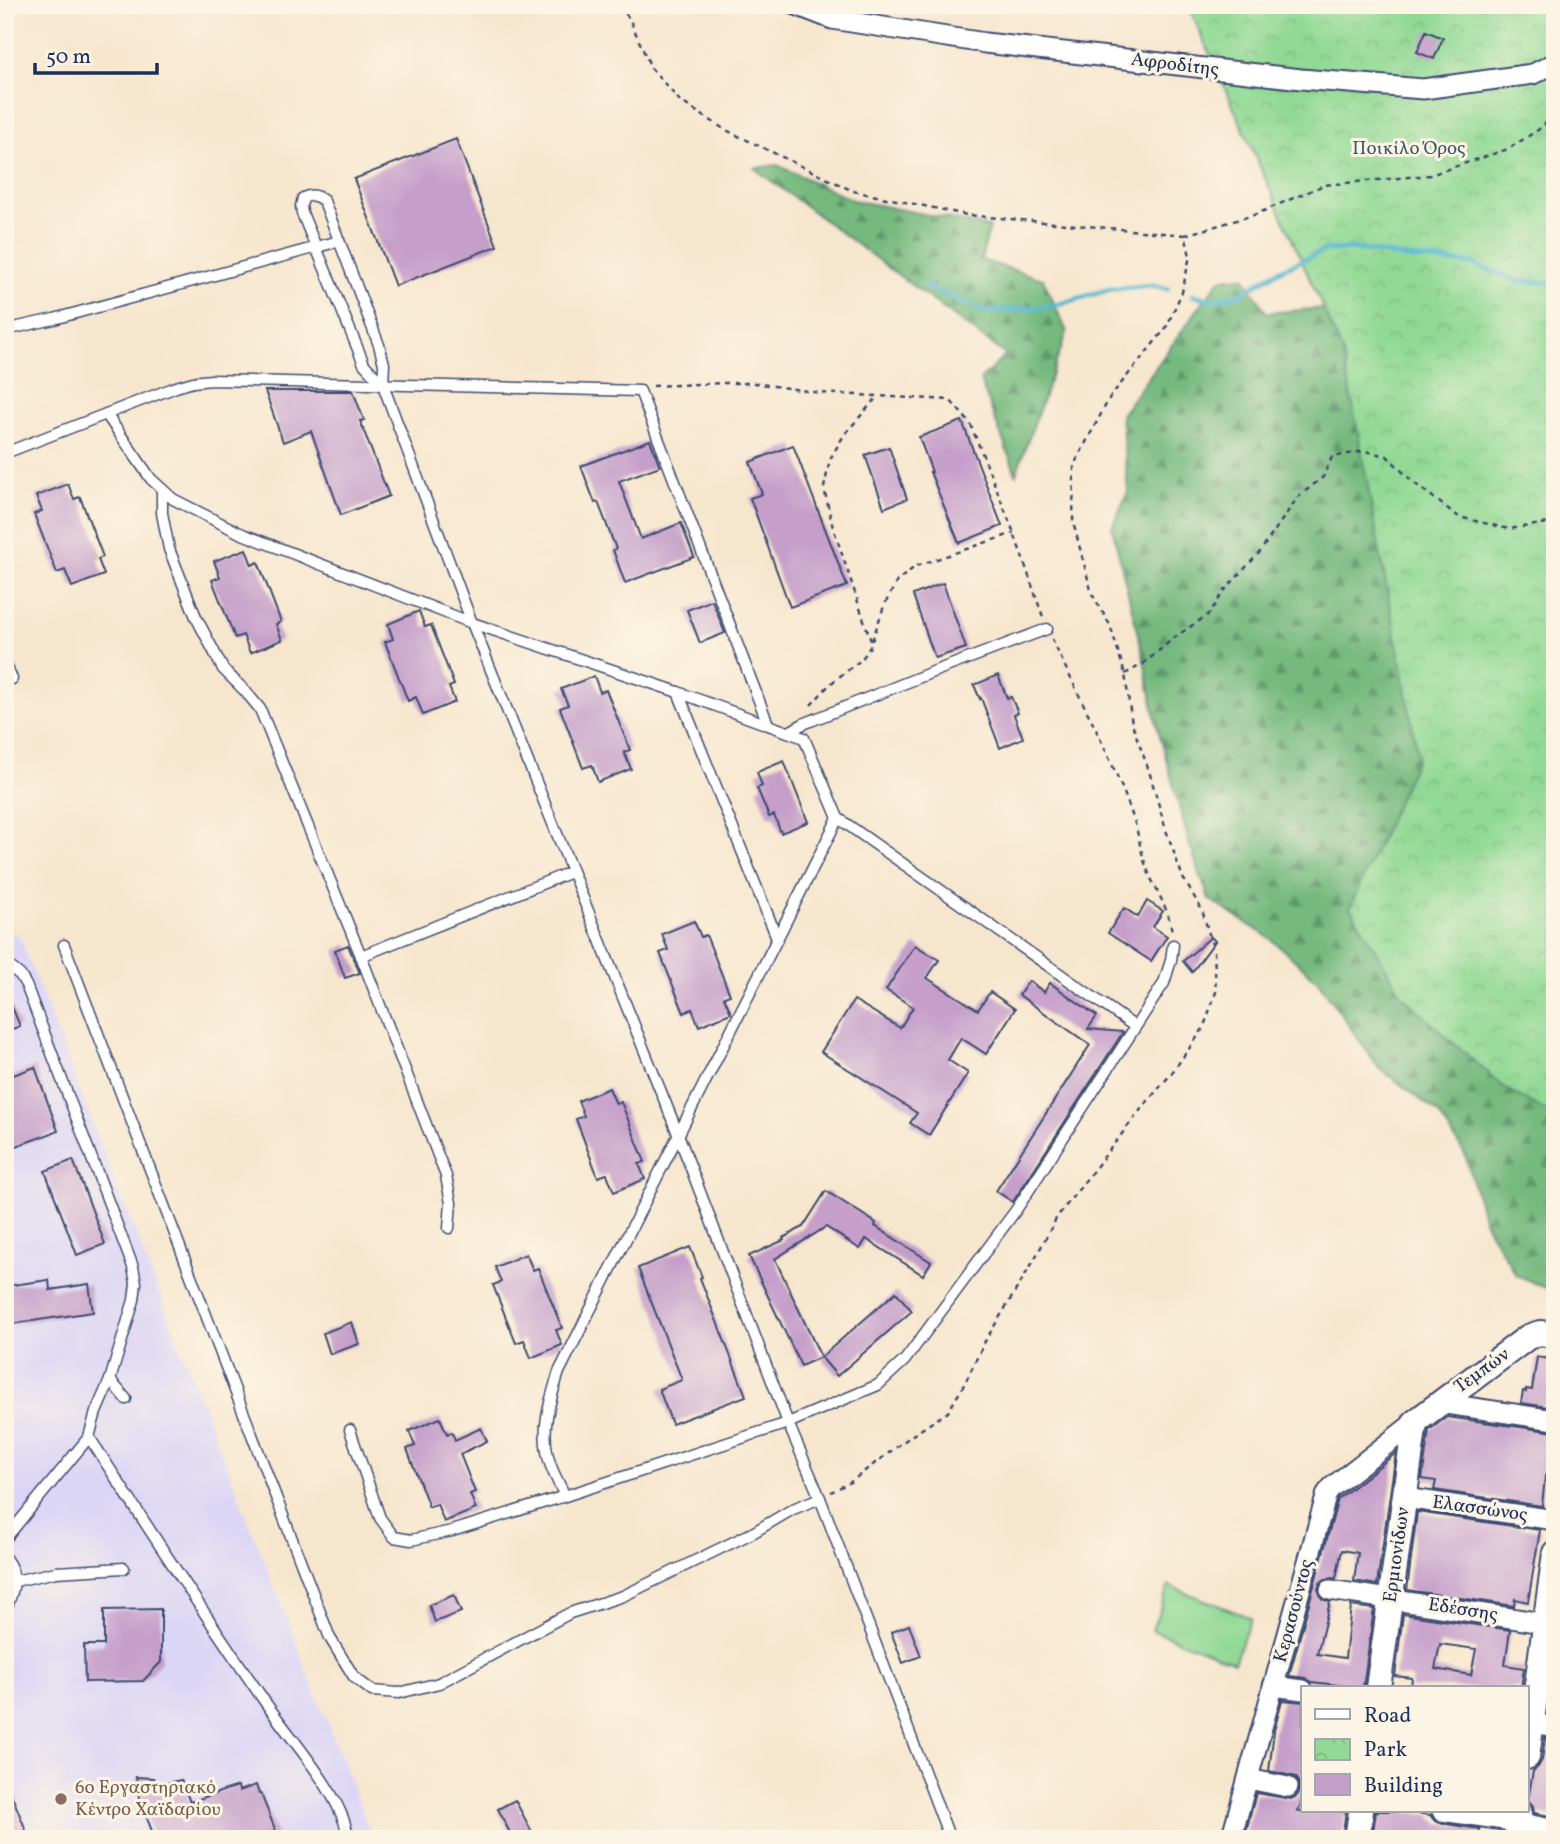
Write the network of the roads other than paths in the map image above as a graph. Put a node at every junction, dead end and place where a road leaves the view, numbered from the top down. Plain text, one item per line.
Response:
1 (796, 5) edge
2 (1555, 63) edge
3 (339, 241) junction
4 (317, 248) junction
5 (5, 330) edge
6 (383, 385) junction
7 (106, 414) junction
8 (5, 453) edge
9 (162, 489) junction
10 (472, 623) junction
11 (1047, 629) road end
12 (5, 662) edge
13 (12, 679) dead end
14 (678, 692) junction
15 (768, 724) junction
16 (789, 732) junction
17 (838, 818) junction
18 (571, 872) junction
19 (777, 938) junction
20 (64, 945) dead end
21 (1173, 945) road end
22 (361, 956) junction
23 (5, 963) edge
24 (1134, 1026) junction
25 (678, 1133) junction
26 (449, 1228) dead end
27 (1555, 1335) edge
28 (110, 1380) junction
29 (126, 1399) dead end
30 (1439, 1403) junction
31 (1555, 1420) edge
32 (1415, 1422) junction
33 (788, 1423) junction
34 (350, 1430) dead end
35 (89, 1437) junction
36 (565, 1496) junction
37 (820, 1498) junction
38 (1405, 1498) junction
39 (1555, 1520) edge
40 (5, 1539) edge
41 (1555, 1553) edge
42 (5, 1558) edge
43 (124, 1568) dead end
44 (15, 1581) junction
45 (1331, 1590) dead end
46 (1391, 1598) junction
47 (5, 1612) edge
48 (1550, 1624) edge
49 (1273, 1686) junction
50 (1378, 1686) edge
51 (1301, 1690) edge
52 (1538, 1724) edge
53 (1528, 1754) edge
54 (1248, 1779) junction
55 (1288, 1787) dead end
56 (1361, 1812) edge
57 (1448, 1812) edge
58 (1518, 1824) edge
59 (1555, 1830) edge
60 (348, 1839) edge
61 (950, 1839) edge
62 (1231, 1839) edge
63 (1357, 1839) edge

1 - 2 street, Αφροδίτης
3 - 4 lane
3 - 4 lane
3 - 6 lane
4 - 5 lane
4 - 6 lane
6 - 7 lane
6 - 10 lane
6 - 15 lane
7 - 8 lane
7 - 9 lane
9 - 10 lane
9 - 22 lane
10 - 14 lane
10 - 18 lane
11 - 16 lane
12 - 13 lane
14 - 15 lane
14 - 19 lane
15 - 16 lane
16 - 17 lane
17 - 19 lane
17 - 24 lane
18 - 22 lane
18 - 25 lane
19 - 25 lane
20 - 37 lane
21 - 24 lane
22 - 26 lane
23 - 28 lane
24 - 33 lane
25 - 33 lane
25 - 36 lane
27 - 30 street, Τεμπών
28 - 29 lane
28 - 35 lane
30 - 31 street
30 - 32 street, Τεμπών
32 - 38 street, Ερμιονίδων
32 - 49 street, Κερασούντος
33 - 36 lane
33 - 37 lane
34 - 36 lane
35 - 40 lane
35 - 60 lane
37 - 61 lane
38 - 39 street, Ελασσώνος
38 - 46 street, Ερμιονίδων
41 - 48 street
42 - 44 lane
43 - 44 lane
44 - 47 lane
45 - 46 street, Εδέσσης
46 - 48 street, Εδέσσης
46 - 50 street, Ερμιονίδων
48 - 52 street
49 - 51 street
49 - 54 street, Κερασούντος
52 - 53 street
54 - 55 street
54 - 62 street, Κερασούντος
56 - 63 street
57 - 58 street
58 - 59 street

